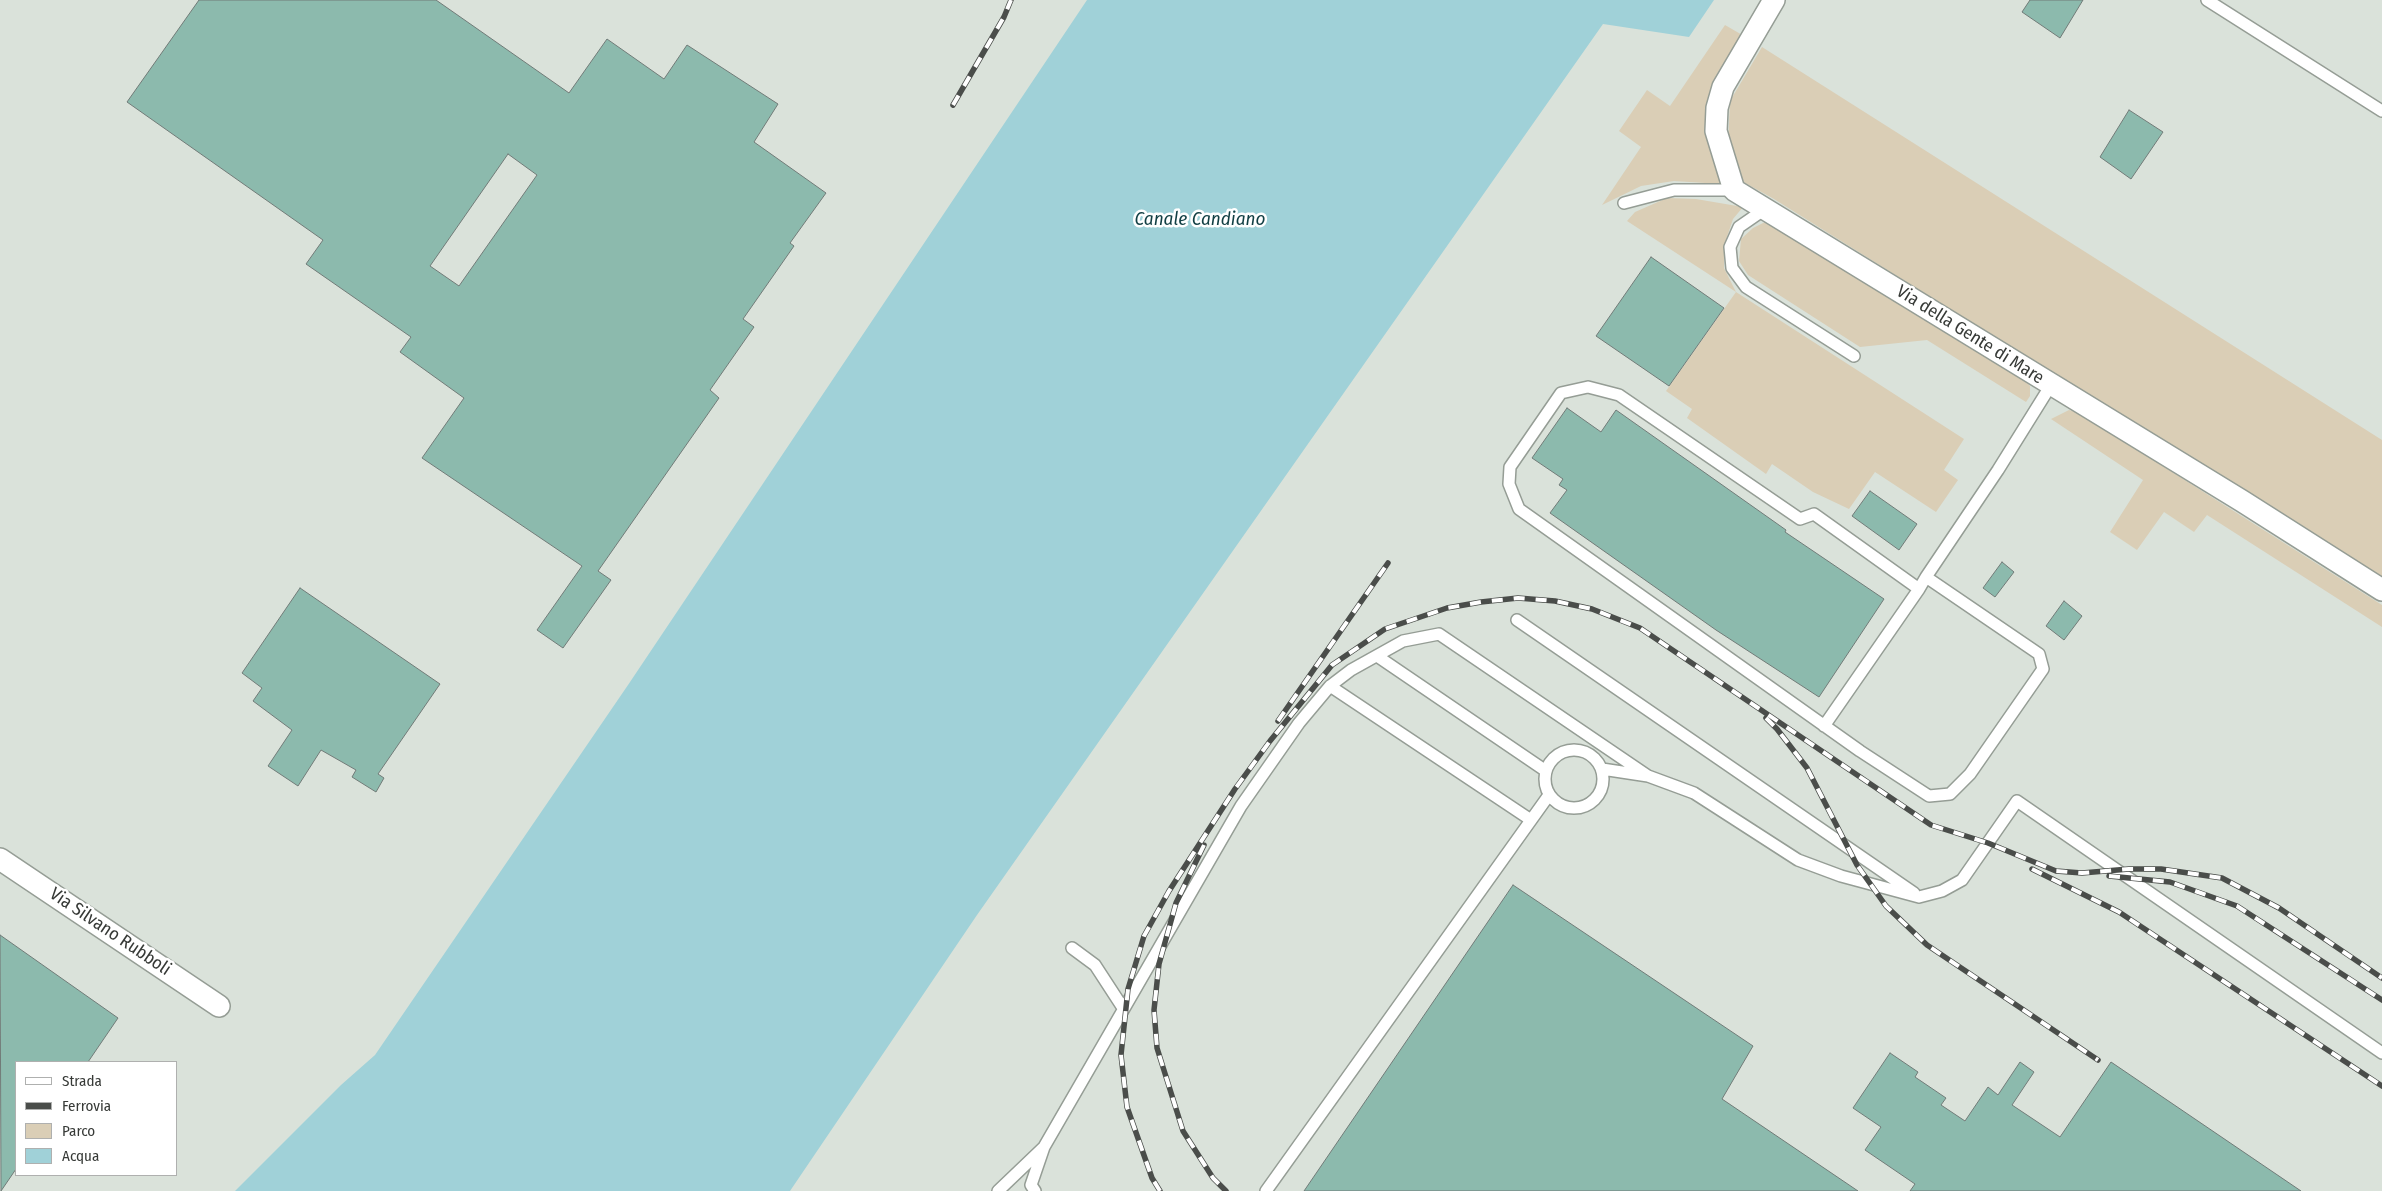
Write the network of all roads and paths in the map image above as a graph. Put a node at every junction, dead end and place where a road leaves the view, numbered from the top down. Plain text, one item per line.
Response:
1 (1774, 0) edge
2 (2207, 0) edge
3 (2382, 111) edge
4 (1734, 190) junction
5 (1624, 203) dead end
6 (1764, 209) junction
7 (1854, 356) dead end
8 (2052, 385) junction
9 (1926, 577) junction
10 (1919, 589) junction
11 (2382, 590) edge
12 (1518, 620) dead end
13 (1377, 656) junction
14 (1330, 686) junction
15 (1824, 726) junction
16 (1602, 769) junction
17 (1546, 772) junction
18 (1648, 776) junction
19 (1549, 795) junction
20 (1532, 820) junction
21 (0, 859) edge
22 (1919, 897) junction
23 (1072, 948) dead end
24 (220, 1006) dead end
25 (1123, 1008) junction
26 (2382, 1053) edge
27 (1044, 1147) junction
28 (998, 1191) edge
29 (1035, 1191) edge
30 (1266, 1191) edge

1 - 4 street
2 - 3 lane
4 - 5 lane
4 - 6 street, Via della Gente di Mare
6 - 7 lane
6 - 8 street, Via della Gente di Mare
8 - 9 lane
8 - 11 street, Via della Gente di Mare
9 - 10 lane
9 - 15 lane
10 - 15 lane
10 - 15 lane
12 - 22 lane
13 - 14 lane
13 - 17 lane
13 - 18 lane
14 - 20 lane
14 - 25 lane
16 - 17 lane
16 - 18 lane
16 - 19 lane
17 - 19 lane
18 - 22 lane
19 - 20 lane
20 - 30 lane
21 - 24 street, Via Silvano Rubboli
22 - 26 lane
23 - 25 lane
25 - 27 lane
27 - 28 lane
27 - 29 lane

